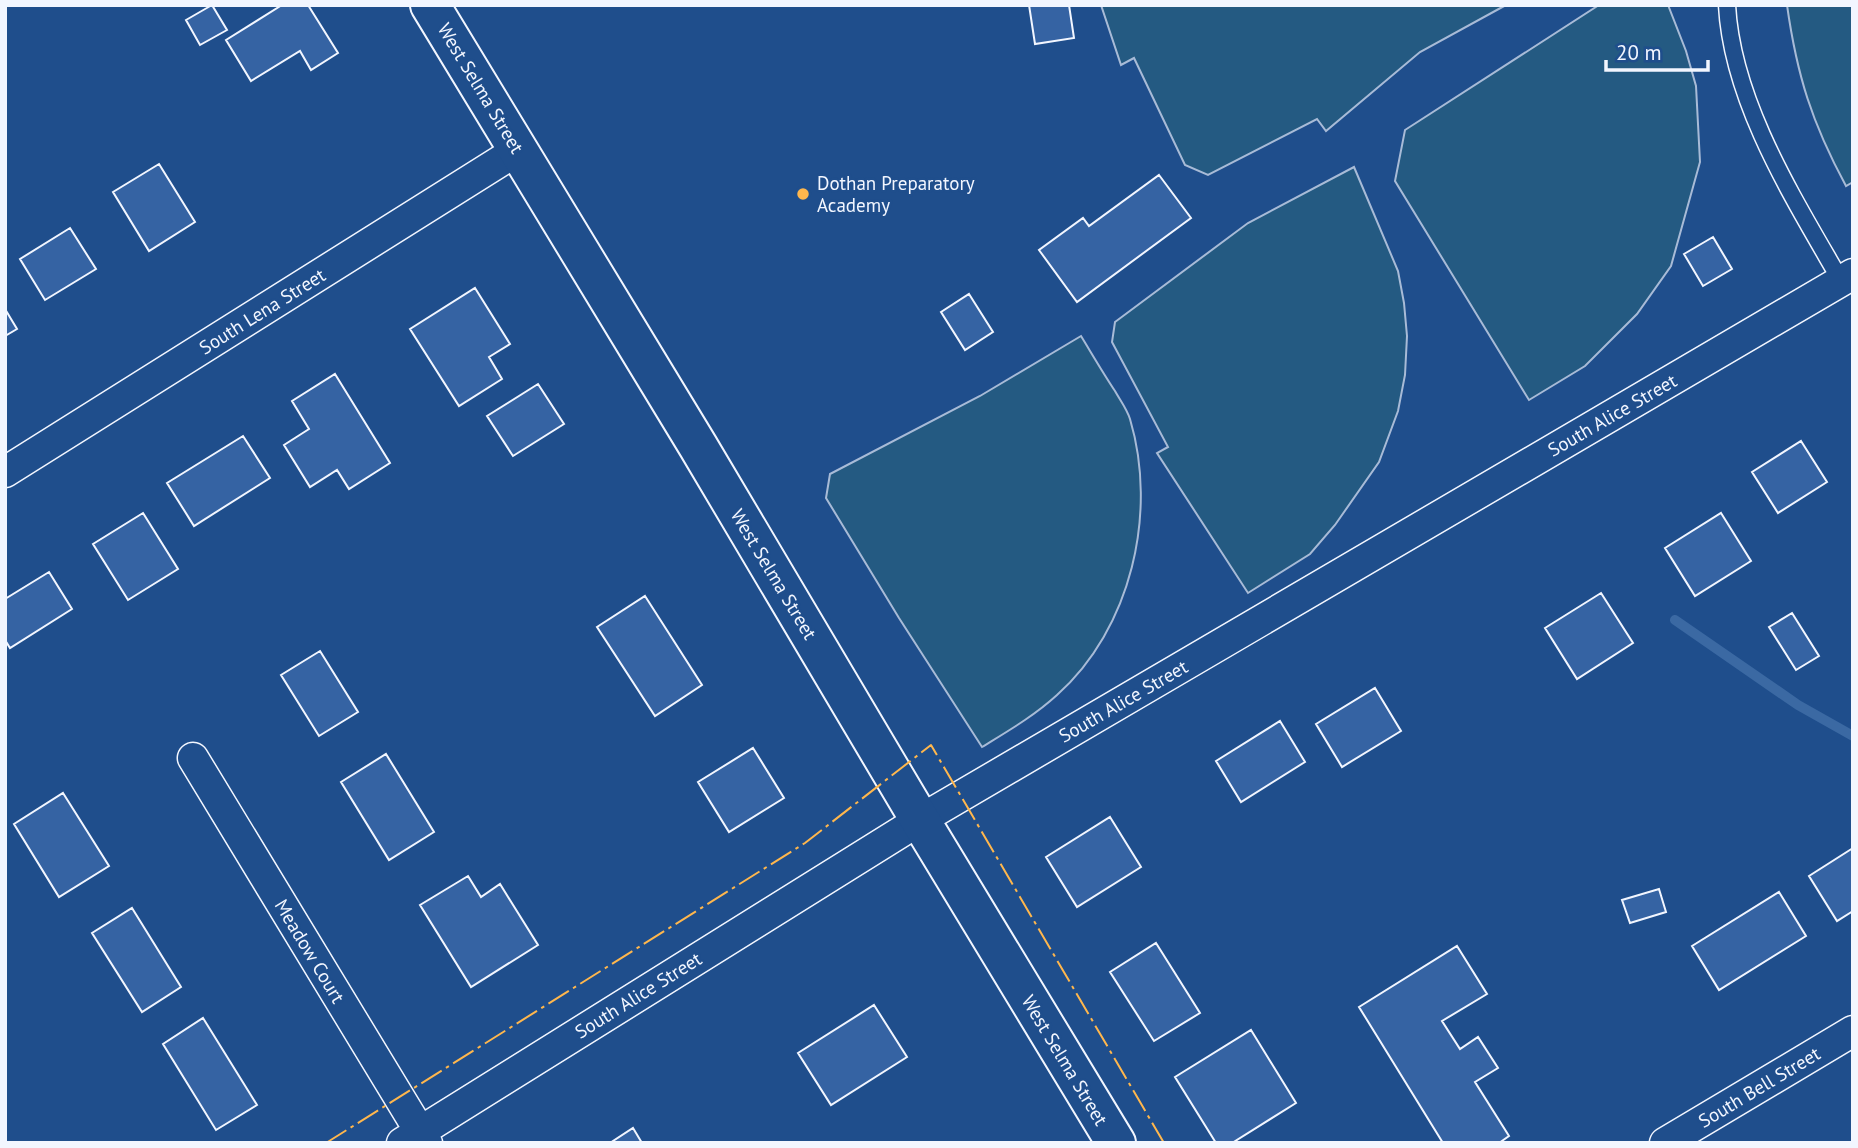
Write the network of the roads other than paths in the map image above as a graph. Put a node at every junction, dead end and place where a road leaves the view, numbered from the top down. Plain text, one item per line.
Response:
1 (430, 5) edge
2 (1727, 5) edge
3 (518, 150) junction
4 (1847, 277) edge
5 (5, 472) edge
6 (193, 758) dead end
7 (920, 820) junction
8 (1853, 1031) edge
9 (416, 1139) edge
10 (1116, 1143) edge
11 (1665, 1143) edge

1 - 3 street, West Selma Street
2 - 4 lane
3 - 5 street, South Lena Street
3 - 7 street, West Selma Street
4 - 7 street, South Alice Street
6 - 9 street, Meadow Court
7 - 9 street, South Alice Street
7 - 10 street, West Selma Street
8 - 11 street, South Bell Street

